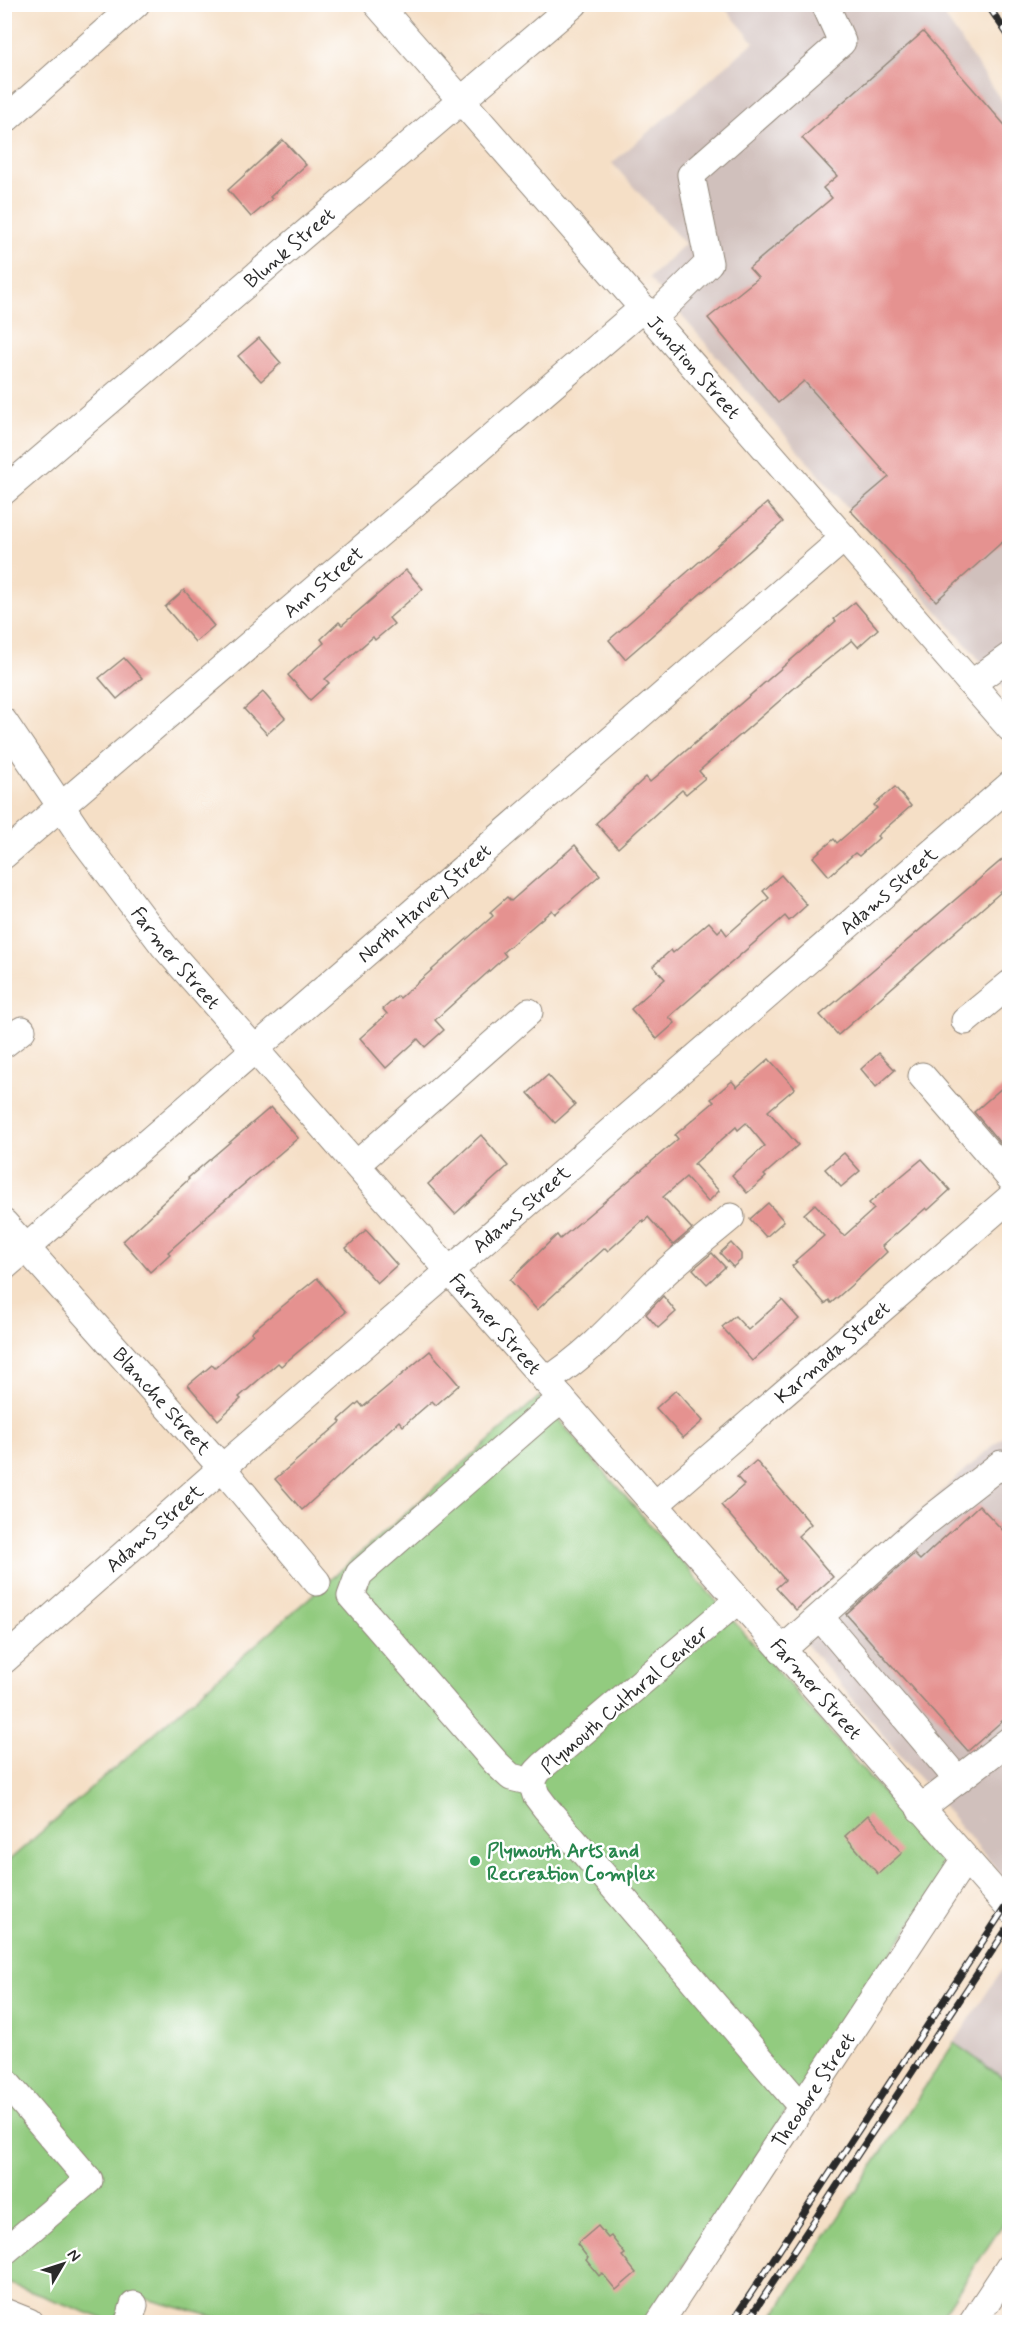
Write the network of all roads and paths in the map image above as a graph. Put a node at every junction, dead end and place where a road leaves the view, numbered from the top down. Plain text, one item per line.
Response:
1 (136, 4) edge
2 (377, 4) edge
3 (574, 4) edge
4 (825, 4) edge
5 (463, 101) junction
6 (4, 121) edge
7 (648, 314) junction
8 (4, 491) edge
9 (844, 538) junction
10 (1010, 656) edge
11 (971, 684) junction
12 (4, 722) edge
13 (1010, 728) edge
14 (1010, 785) edge
15 (61, 807) junction
16 (4, 855) edge
17 (1010, 984) edge
18 (528, 1012) dead end
19 (965, 1021) dead end
20 (256, 1049) junction
21 (922, 1076) dead end
22 (357, 1164) junction
23 (1010, 1178) edge
24 (1010, 1198) edge
25 (731, 1217) dead end
26 (4, 1223) edge
27 (27, 1248) junction
28 (4, 1267) edge
29 (449, 1270) junction
30 (554, 1390) junction
31 (222, 1468) junction
32 (1010, 1472) edge
33 (655, 1505) junction
34 (317, 1582) dead end
35 (738, 1600) junction
36 (820, 1617) junction
37 (782, 1650) junction
38 (4, 1660) edge
39 (1010, 1740) edge
40 (958, 1780) junction
41 (532, 1782) junction
42 (920, 1809) junction
43 (965, 1859) junction
44 (1010, 1909) edge
45 (4, 2080) edge
46 (801, 2106) junction
47 (5, 2252) edge
48 (1010, 2266) edge
49 (4, 2312) edge
50 (29, 2322) edge
51 (660, 2322) edge
52 (973, 2322) edge

1 - 6 street
2 - 5 street, Junction Street
3 - 5 street, Blunk Street
4 - 7 street, Ann Street
5 - 7 street, Junction Street
5 - 8 street, Blunk Street
7 - 9 street, Junction Street
7 - 15 street, Ann Street
9 - 11 street, Junction Street
9 - 20 street, North Harvey Street
10 - 11 street
11 - 13 street, Junction Street
12 - 15 street, Farmer Street
14 - 29 street, Adams Street
15 - 16 street, Ann Street
15 - 20 street, Farmer Street
17 - 19 street
18 - 22 street
20 - 22 street, Farmer Street
20 - 27 street, North Harvey Street
21 - 23 street
22 - 29 street, Farmer Street
24 - 33 street, Karmada Street
25 - 30 street
26 - 27 street, Blanche Street
27 - 28 street, North Harvey Street
27 - 31 street, Blanche Street
29 - 30 street, Farmer Street
29 - 31 street, Adams Street
30 - 33 street, Farmer Street
30 - 41 street
31 - 34 street, Blanche Street
31 - 38 street, Adams Street
32 - 36 street
33 - 35 street, Farmer Street
35 - 37 street, Farmer Street
35 - 41 street, Plymouth Cultural Center
36 - 37 street
36 - 40 street
37 - 42 street, Farmer Street
39 - 40 street
40 - 42 street
41 - 46 street, Plymouth Cultural Center
42 - 43 street, Farmer Street
43 - 44 street, Farmer Street
43 - 46 street, Theodore Street
45 - 47 street
46 - 51 street, Theodore Street
48 - 52 street
49 - 50 street

